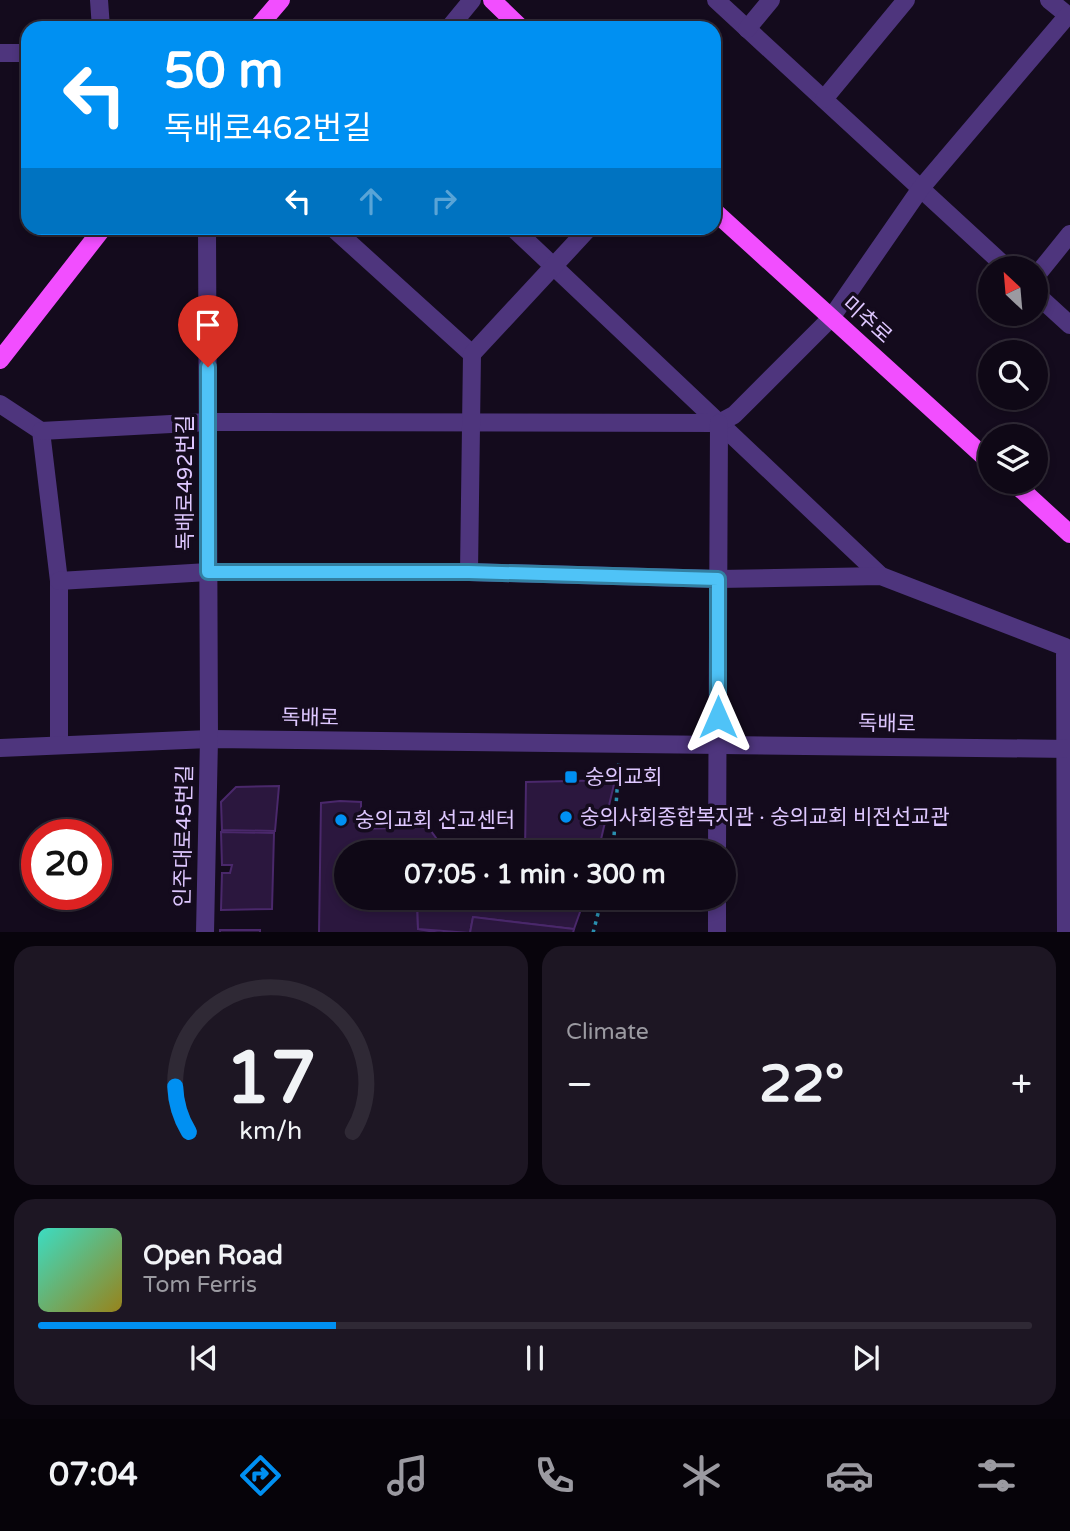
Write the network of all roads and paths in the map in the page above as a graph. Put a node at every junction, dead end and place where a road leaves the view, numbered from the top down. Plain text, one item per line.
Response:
1 (99, 0) edge
2 (281, 0) edge
3 (472, 0) edge
4 (492, 0) edge
5 (716, 0) edge
6 (771, 0) edge
7 (906, 0) edge
8 (1049, 0) edge
9 (1069, 16) edge
10 (100, 21) edge
11 (263, 21) edge
12 (455, 21) edge
13 (514, 21) edge
14 (747, 29) junction
15 (0, 53) edge
16 (21, 53) edge
17 (824, 99) junction
18 (921, 188) junction
19 (721, 217) edge
20 (1070, 234) edge
21 (98, 235) edge
22 (207, 235) edge
23 (341, 235) edge
24 (521, 235) edge
25 (582, 235) edge
26 (994, 256) edge
27 (1048, 261) edge
28 (553, 265) junction
29 (1048, 305) edge
30 (831, 318) junction
31 (1070, 326) edge
32 (471, 354) junction
33 (0, 360) edge
34 (0, 404) edge
35 (208, 422) junction
36 (471, 422) junction
37 (719, 423) junction
38 (41, 431) junction
39 (978, 451) edge
40 (1026, 494) edge
41 (1070, 534) edge
42 (208, 572) junction
43 (469, 572) junction
44 (881, 576) junction
45 (718, 579) junction
46 (59, 581) junction
47 (1068, 644) edge
48 (209, 740) junction
49 (619, 744) junction
50 (718, 745) junction
51 (59, 746) junction
52 (0, 748) edge
53 (1068, 748) edge
54 (614, 840) edge
55 (718, 840) edge
56 (598, 910) edge
57 (717, 910) edge
58 (205, 932) edge
59 (593, 932) edge
60 (717, 932) edge
61 (1066, 932) edge

1 - 10 street
2 - 11 main road
3 - 12 street
4 - 13 main road
5 - 14 street
6 - 14 street
7 - 17 street
8 - 9 street
9 - 18 street
14 - 17 street
15 - 16 street
17 - 18 street
18 - 26 street
18 - 30 street
19 - 30 main road, 미추로
20 - 27 street
21 - 33 main road
22 - 35 street, 독배로492번길
23 - 32 street
24 - 28 street
25 - 28 street
28 - 32 street
28 - 37 street
29 - 31 street
30 - 37 street
30 - 39 main road, 미추로
32 - 36 street
34 - 38 street
35 - 36 street
35 - 38 street
35 - 42 street, 독배로492번길
36 - 37 street
36 - 43 street
37 - 44 street
37 - 45 street
38 - 46 street
40 - 41 main road
42 - 43 street
42 - 46 street
42 - 48 street, 독배로492번길
43 - 45 street
44 - 45 street
44 - 47 street
45 - 50 street
46 - 51 street
47 - 53 street
48 - 49 street, 독배로
48 - 51 street, 독배로
48 - 58 street, 인주대로45번길
49 - 50 street, 독배로
49 - 54 path
50 - 53 street, 독배로
50 - 55 street
51 - 52 street, 독배로
53 - 61 street
56 - 59 path
57 - 60 street

